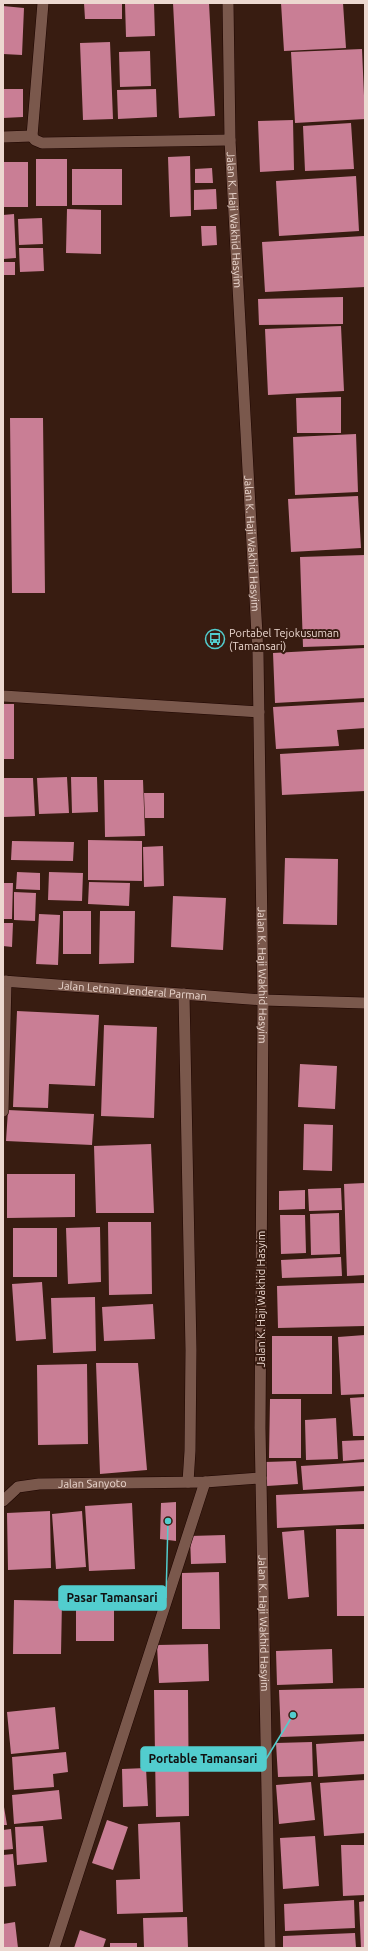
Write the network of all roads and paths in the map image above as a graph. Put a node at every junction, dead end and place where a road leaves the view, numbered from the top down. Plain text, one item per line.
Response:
1 (42, 3) edge
2 (228, 3) edge
3 (32, 136) junction
4 (3, 137) edge
5 (230, 140) junction
6 (3, 696) edge
7 (259, 712) junction
8 (5, 981) edge
9 (184, 994) junction
10 (262, 1000) junction
11 (365, 1003) edge
12 (3, 1111) edge
13 (261, 1478) junction
14 (188, 1482) junction
15 (205, 1482) junction
16 (3, 1499) edge
17 (54, 1948) edge
18 (270, 1948) edge

1 - 3 street
2 - 5 street, Jalan K. Haji Wakhid Hasyim
3 - 4 street
3 - 5 street
5 - 7 street, Jalan K. Haji Wakhid Hasyim
6 - 7 street
7 - 10 street, Jalan K. Haji Wakhid Hasyim
8 - 9 street, Jalan Letnan Jenderal Parman
8 - 12 street
9 - 10 street, Jalan Letnan Jenderal Parman
9 - 14 street
10 - 11 street, Jalan Letnan Jenderal Parman
10 - 13 street, Jalan K. Haji Wakhid Hasyim
13 - 15 street, Jalan Sanyoto
13 - 18 street, Jalan K. Haji Wakhid Hasyim
14 - 15 street, Jalan Sanyoto
14 - 16 street, Jalan Sanyoto
15 - 17 street

